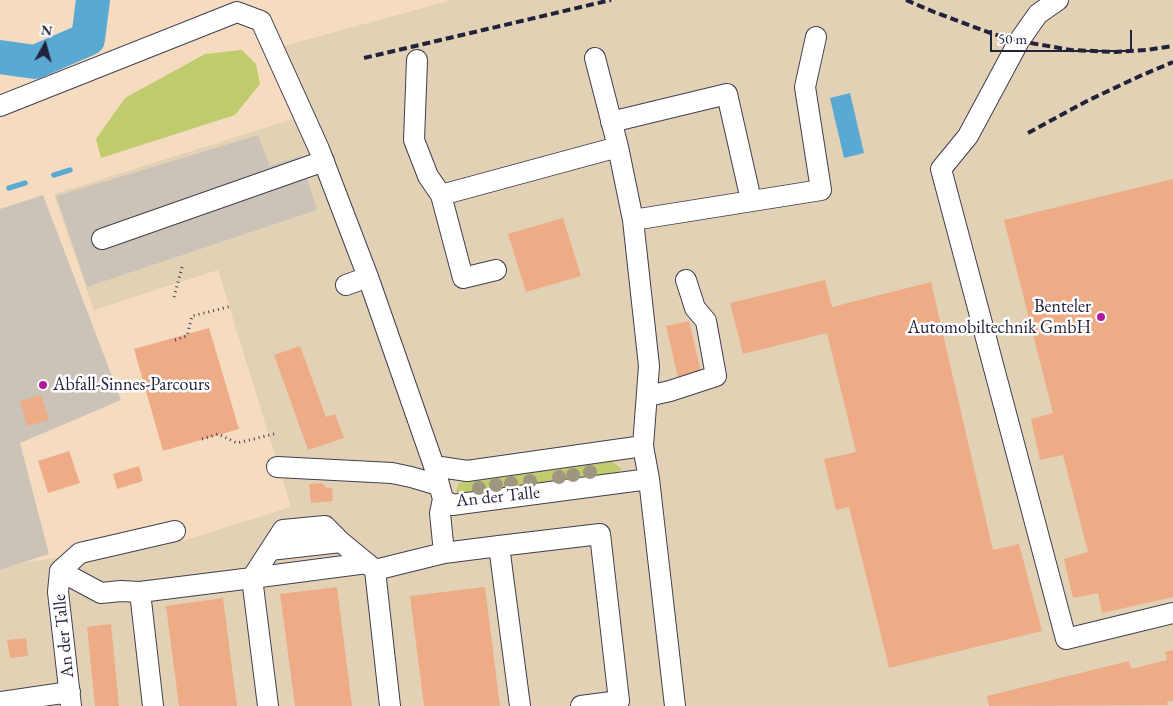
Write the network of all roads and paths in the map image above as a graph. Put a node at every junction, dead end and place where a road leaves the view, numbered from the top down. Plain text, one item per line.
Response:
1 (1058, 0) edge
2 (816, 37) dead end
3 (596, 58) dead end
4 (417, 60) dead end
5 (0, 106) edge
6 (611, 122) junction
7 (618, 147) junction
8 (324, 161) junction
9 (441, 195) junction
10 (751, 200) junction
11 (632, 220) junction
12 (102, 239) dead end
13 (182, 267) dead end
14 (496, 270) dead end
15 (368, 277) junction
16 (686, 280) dead end
17 (346, 285) dead end
18 (174, 297) dead end
19 (232, 306) dead end
20 (175, 340) dead end
21 (648, 396) junction
22 (274, 434) dead end
23 (202, 439) dead end
24 (643, 446) junction
25 (277, 467) dead end
26 (649, 479) junction
27 (438, 483) junction
28 (175, 531) dead end
29 (499, 546) junction
30 (444, 553) junction
31 (371, 566) junction
32 (60, 571) junction
33 (252, 578) junction
34 (140, 592) junction
35 (1173, 613) edge
36 (70, 699) edge
37 (0, 702) edge
38 (153, 706) edge
39 (268, 706) edge
40 (390, 706) edge
41 (520, 706) edge
42 (581, 706) edge
43 (675, 706) edge

1 - 35 street
2 - 10 street
3 - 6 street
4 - 9 street
5 - 8 street
6 - 7 street
6 - 10 street
7 - 9 street
7 - 11 street
8 - 12 street
8 - 15 street
9 - 14 street
10 - 11 street
11 - 21 street
13 - 18 path
15 - 17 street
15 - 27 street
16 - 21 street
19 - 20 path
21 - 24 street
22 - 23 path
24 - 26 street
24 - 27 street, An der Talle
25 - 27 street
26 - 27 street, An der Talle
26 - 43 street
27 - 30 street
28 - 32 street, An der Talle
29 - 30 street
29 - 41 street
29 - 42 street
30 - 31 street
31 - 33 street
31 - 33 street
31 - 40 street
32 - 34 street
32 - 36 street, An der Talle
33 - 34 street
33 - 39 street
34 - 38 street
36 - 37 street

